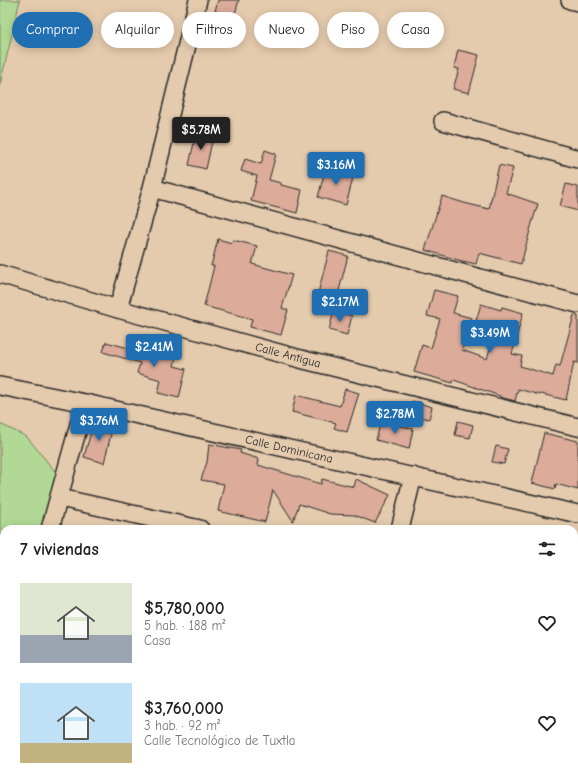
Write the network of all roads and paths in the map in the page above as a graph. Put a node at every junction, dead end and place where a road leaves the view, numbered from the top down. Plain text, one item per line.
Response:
1 (198, 0) edge
2 (570, 0) edge
3 (578, 2) edge
4 (443, 121) dead end
5 (578, 159) edge
6 (152, 188) junction
7 (0, 274) edge
8 (578, 304) edge
9 (118, 309) junction
10 (0, 386) edge
11 (85, 403) junction
12 (578, 427) edge
13 (413, 476) junction
14 (60, 498) junction
15 (578, 514) edge
16 (51, 525) edge
17 (182, 525) edge
18 (401, 525) edge

1 - 6 street
2 - 3 street
4 - 5 street
6 - 8 street
6 - 9 street
7 - 9 street, Calle Antigua
9 - 12 street, Calle Antigua
10 - 11 street, Calle Dominicana
11 - 13 street, Calle Dominicana
11 - 14 street
13 - 15 street, Calle Dominicana
13 - 18 street
14 - 16 street
14 - 17 street

